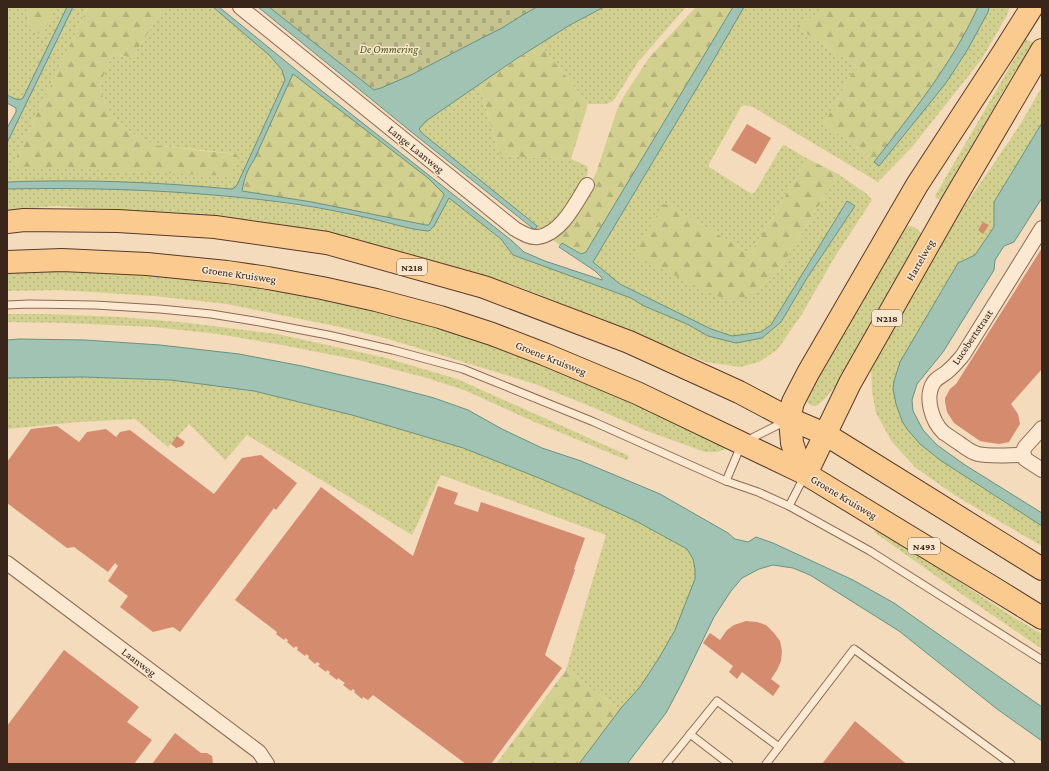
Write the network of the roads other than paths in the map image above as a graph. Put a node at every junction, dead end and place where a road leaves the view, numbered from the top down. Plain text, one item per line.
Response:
1 (240, 7) edge
2 (1027, 10) edge
3 (1040, 56) edge
4 (587, 185) dead end
5 (7, 222) edge
6 (1042, 228) edge
7 (7, 262) edge
8 (7, 305) edge
9 (790, 418) junction
10 (1042, 428) edge
11 (825, 434) junction
12 (742, 443) junction
13 (1023, 455) junction
14 (1042, 470) edge
15 (806, 474) junction
16 (726, 481) junction
17 (789, 506) junction
18 (7, 563) edge
19 (1042, 569) edge
20 (1042, 618) edge
21 (1042, 660) edge
22 (690, 734) junction
23 (779, 747) junction
24 (267, 764) edge
25 (666, 764) edge
26 (729, 764) edge
27 (766, 764) edge
28 (1011, 764) edge

1 - 4 street, Lange Laanweg
2 - 9 main road
3 - 11 main road, Hartelweg / N218
5 - 9 main road, N218
6 - 13 street, Lucebertstraat
7 - 12 main road, Groene Kruisweg
8 - 16 lane
9 - 11 main road
9 - 12 lane
9 - 15 main road
10 - 13 street
11 - 15 main road, Hartelweg / N218
11 - 19 main road
12 - 15 main road, Groene Kruisweg
12 - 16 lane
13 - 14 street
15 - 17 lane, Hartelweg
15 - 20 main road, Groene Kruisweg / N493
16 - 17 lane
17 - 21 lane
18 - 24 street, Laanweg
22 - 23 lane
22 - 25 lane
22 - 26 lane
23 - 27 lane
23 - 28 lane

